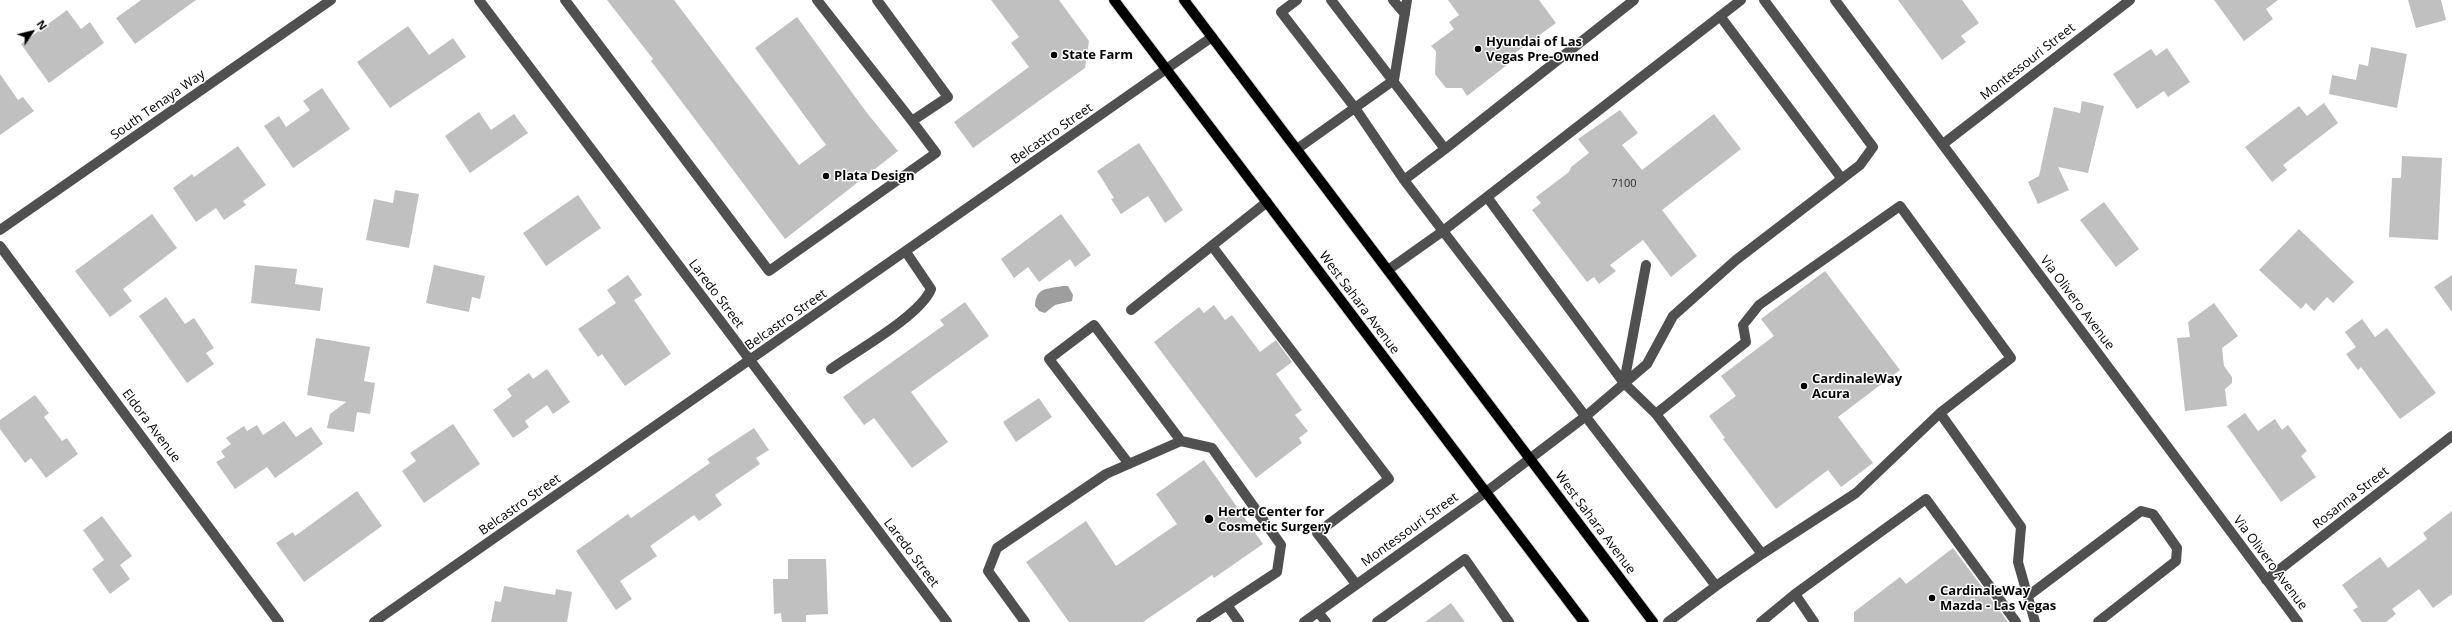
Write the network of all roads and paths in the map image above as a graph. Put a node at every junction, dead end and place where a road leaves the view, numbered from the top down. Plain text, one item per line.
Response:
1 (331, 0) edge
2 (479, 0) edge
3 (565, 0) edge
4 (817, 0) edge
5 (877, 0) edge
6 (1114, 0) edge
7 (1184, 0) edge
8 (1297, 0) edge
9 (1331, 0) edge
10 (1393, 0) edge
11 (1408, 0) edge
12 (1634, 0) edge
13 (1741, 0) edge
14 (1764, 0) edge
15 (1835, 0) edge
16 (2130, 0) edge
17 (1405, 14) junction
18 (1720, 16) junction
19 (1212, 37) junction
20 (1166, 70) junction
21 (1394, 80) junction
22 (1355, 108) junction
23 (912, 122) junction
24 (1943, 144) junction
25 (1297, 149) junction
26 (1445, 149) junction
27 (1842, 179) junction
28 (1404, 180) junction
29 (1487, 197) junction
30 (1267, 202) junction
31 (0, 230) edge
32 (1442, 231) junction
33 (0, 246) edge
34 (1212, 246) junction
35 (906, 252) junction
36 (1646, 265) dead end
37 (1388, 270) junction
38 (1131, 310) dead end
39 (751, 361) junction
40 (831, 369) dead end
41 (1624, 383) junction
42 (1940, 413) junction
43 (1656, 414) junction
44 (1586, 416) junction
45 (2452, 436) edge
46 (1181, 441) junction
47 (1530, 458) junction
48 (1129, 464) junction
49 (1486, 492) junction
50 (1762, 554) junction
51 (2266, 580) junction
52 (1356, 584) junction
53 (1716, 586) junction
54 (1795, 594) junction
55 (2028, 596) junction
56 (1227, 605) junction
57 (1318, 612) junction
58 (1580, 621) edge
59 (280, 622) edge
60 (374, 622) edge
61 (947, 622) edge
62 (1025, 622) edge
63 (1201, 622) edge
64 (1238, 622) edge
65 (1304, 622) edge
66 (1326, 622) edge
67 (1377, 622) edge
68 (1510, 622) edge
69 (1653, 622) edge
70 (1668, 622) edge
71 (1761, 622) edge
72 (1814, 622) edge
73 (2016, 622) edge
74 (2035, 622) edge
75 (2098, 622) edge
76 (2298, 622) edge

1 - 31 street, South Tenaya Way
2 - 39 street, Laredo Street
3 - 23 street
4 - 23 street
5 - 23 street
6 - 20 main road, West Sahara Avenue
7 - 19 main road, West Sahara Avenue
8 - 22 street
9 - 21 street
10 - 17 street
11 - 17 street
12 - 26 street
13 - 18 street
14 - 27 street, Montessouri Street
15 - 24 street, Via Olivero Avenue
16 - 24 street, Montessouri Street
17 - 21 street
18 - 27 street
18 - 29 street
19 - 20 street, Belcastro Street
19 - 25 main road, West Sahara Avenue
20 - 30 main road, West Sahara Avenue
20 - 35 street, Belcastro Street
21 - 22 street
21 - 26 street
22 - 25 street
22 - 28 street
24 - 51 street, Via Olivero Avenue
25 - 37 main road, West Sahara Avenue
26 - 28 street
27 - 41 street, Montessouri Street
28 - 32 street
29 - 32 street
29 - 41 street
30 - 34 street
30 - 49 main road, West Sahara Avenue
32 - 37 street
32 - 44 street
33 - 59 street, Eldora Avenue
34 - 38 street
34 - 52 street
35 - 39 street, Belcastro Street
35 - 40 street
36 - 41 street
37 - 47 main road, West Sahara Avenue
39 - 60 street, Belcastro Street
39 - 61 street, Laredo Street
41 - 43 street
41 - 44 street, Montessouri Street
42 - 43 street
42 - 50 street
42 - 55 street
43 - 50 street
44 - 47 street, Montessouri Street
44 - 53 street
45 - 51 street, Rosanna Street
46 - 48 street
46 - 48 street
46 - 56 street
47 - 49 street, Montessouri Street
47 - 69 main road, West Sahara Avenue
48 - 62 street
49 - 52 street, Montessouri Street
49 - 58 main road, West Sahara Avenue
50 - 53 street
51 - 76 street, Via Olivero Avenue
52 - 57 street, Montessouri Street
53 - 70 street
54 - 71 street
54 - 72 street
54 - 73 street
55 - 74 street
55 - 75 street
56 - 63 street
56 - 64 street
57 - 65 street, Montessouri Street
57 - 66 street
67 - 68 street

